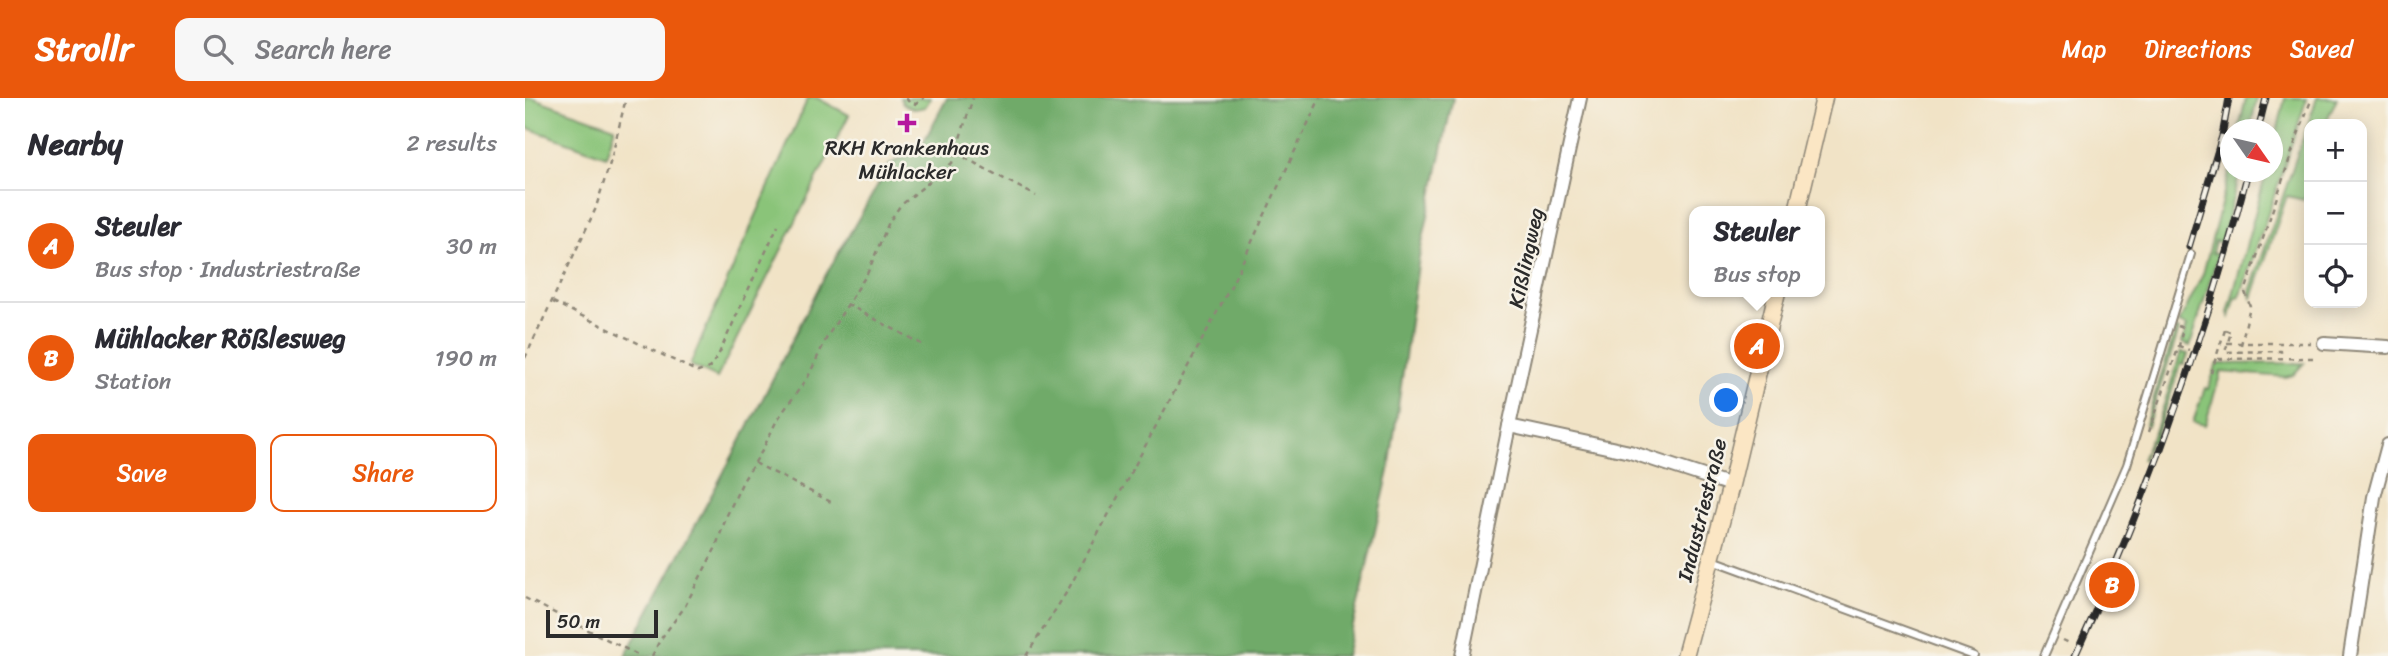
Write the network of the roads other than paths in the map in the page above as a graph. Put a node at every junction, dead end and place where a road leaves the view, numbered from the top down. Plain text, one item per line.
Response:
1 (1580, 98) edge
2 (1824, 98) edge
3 (1798, 206) edge
4 (2191, 254) dead end
5 (1776, 297) edge
6 (2324, 343) road end
7 (2388, 347) edge
8 (1509, 426) junction
9 (2387, 448) edge
10 (1731, 485) junction
11 (1712, 559) junction
12 (1462, 656) edge
13 (1685, 656) edge
14 (1974, 656) edge
15 (2044, 656) edge
16 (2350, 656) edge

1 - 8 street, Kißlingweg
2 - 3 street
4 - 15 lane
5 - 10 street, Industriestraße
6 - 7 street
8 - 10 street
8 - 12 street, Kißlingweg
9 - 16 street
10 - 11 street, Industriestraße
11 - 13 street, Industriestraße
11 - 14 lane

